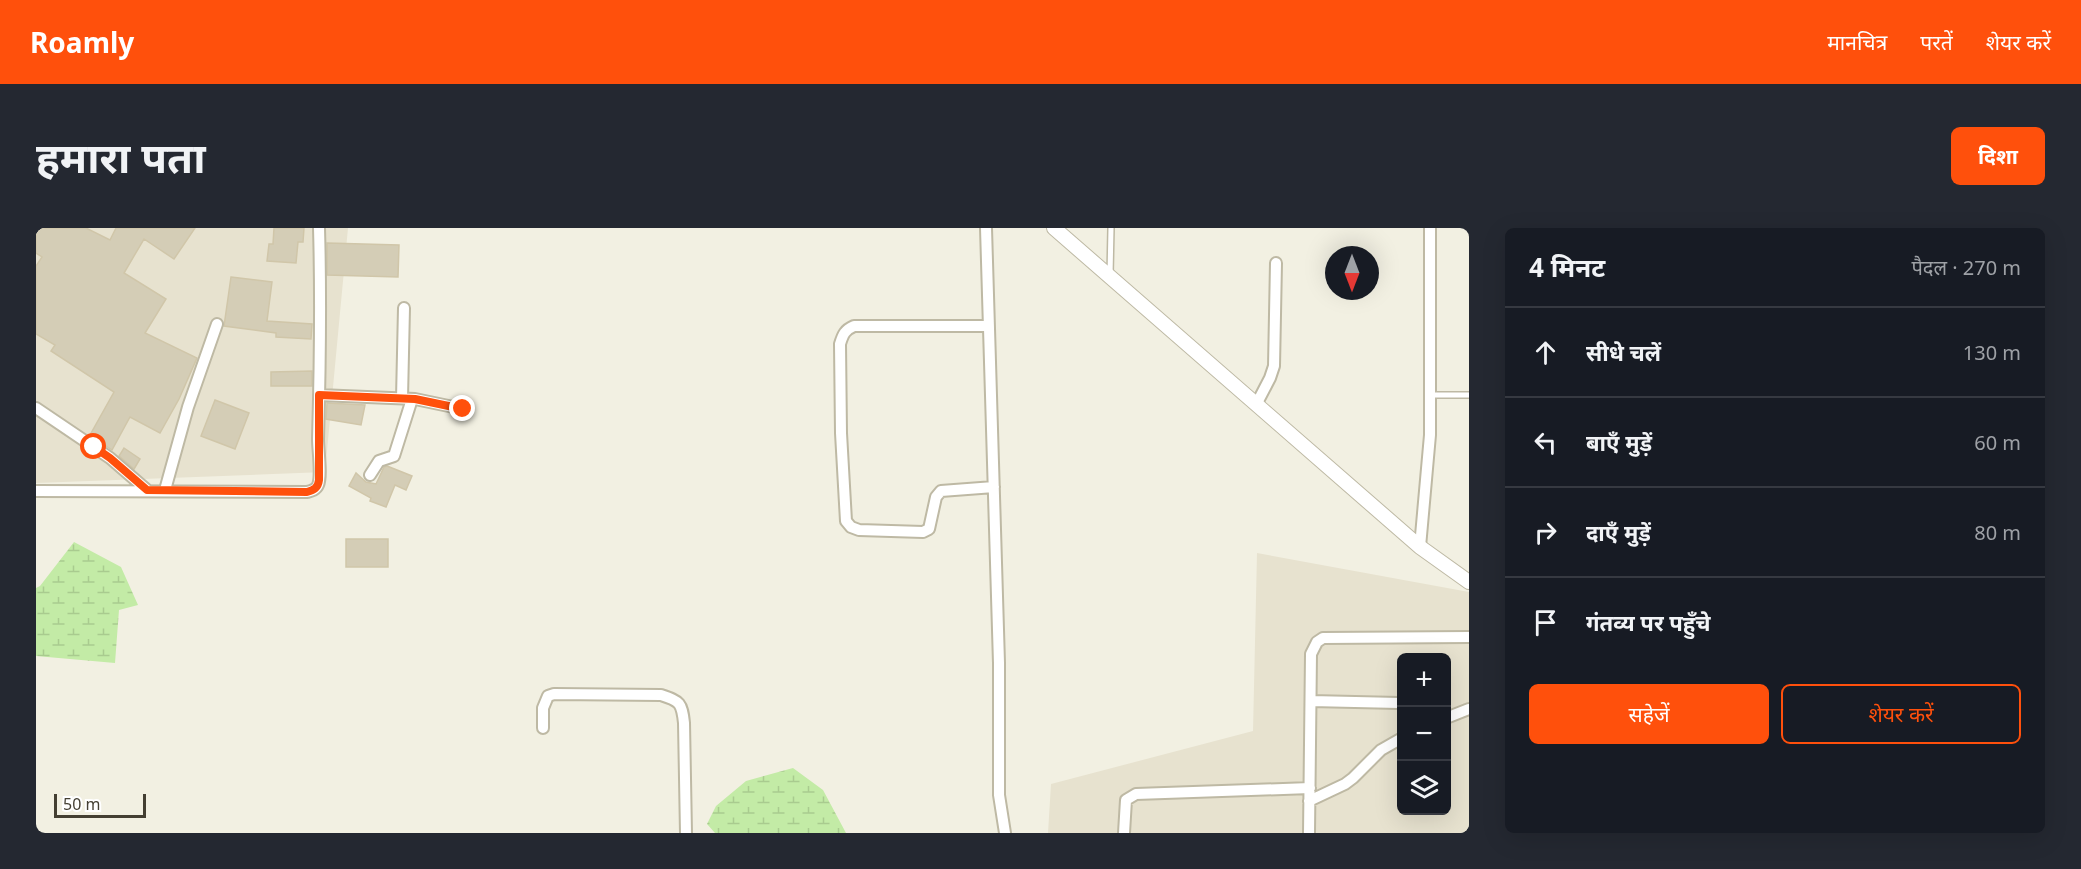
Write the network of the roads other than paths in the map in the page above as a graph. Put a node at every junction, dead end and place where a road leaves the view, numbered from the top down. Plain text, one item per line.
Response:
1 (319, 228) edge
2 (986, 228) edge
3 (1054, 228) edge
4 (1111, 228) edge
5 (1430, 228) edge
6 (1276, 263) dead end
7 (1110, 277) junction
8 (404, 308) dead end
9 (217, 324) dead end
10 (989, 326) junction
11 (1430, 394) junction
12 (319, 395) junction
13 (1469, 395) edge
14 (407, 399) junction
15 (1257, 403) junction
16 (36, 408) edge
17 (463, 409) dead end
18 (370, 475) dead end
19 (994, 487) junction
20 (147, 490) junction
21 (165, 490) junction
22 (36, 491) edge
23 (1420, 547) junction
24 (1469, 582) edge
25 (1469, 636) edge
26 (1311, 701) junction
27 (1397, 703) edge
28 (1469, 709) edge
29 (1451, 716) edge
30 (543, 728) dead end
31 (1397, 740) edge
32 (1310, 788) junction
33 (1309, 801) junction
34 (686, 833) edge
35 (1005, 833) edge
36 (1124, 833) edge
37 (1309, 833) edge

1 - 12 street
2 - 10 street
3 - 7 street
4 - 7 lane
5 - 11 street
6 - 15 street
7 - 15 street
8 - 14 street
9 - 21 street
10 - 19 street
10 - 19 street
11 - 13 lane
11 - 23 street
12 - 14 street
12 - 21 street
14 - 17 street
14 - 18 street
15 - 23 street
16 - 20 street
19 - 35 street
20 - 21 street
20 - 22 street
23 - 24 street
25 - 26 street
26 - 27 street
26 - 32 street
28 - 29 street
30 - 34 street
31 - 33 street
32 - 33 street
32 - 36 street
33 - 37 street

